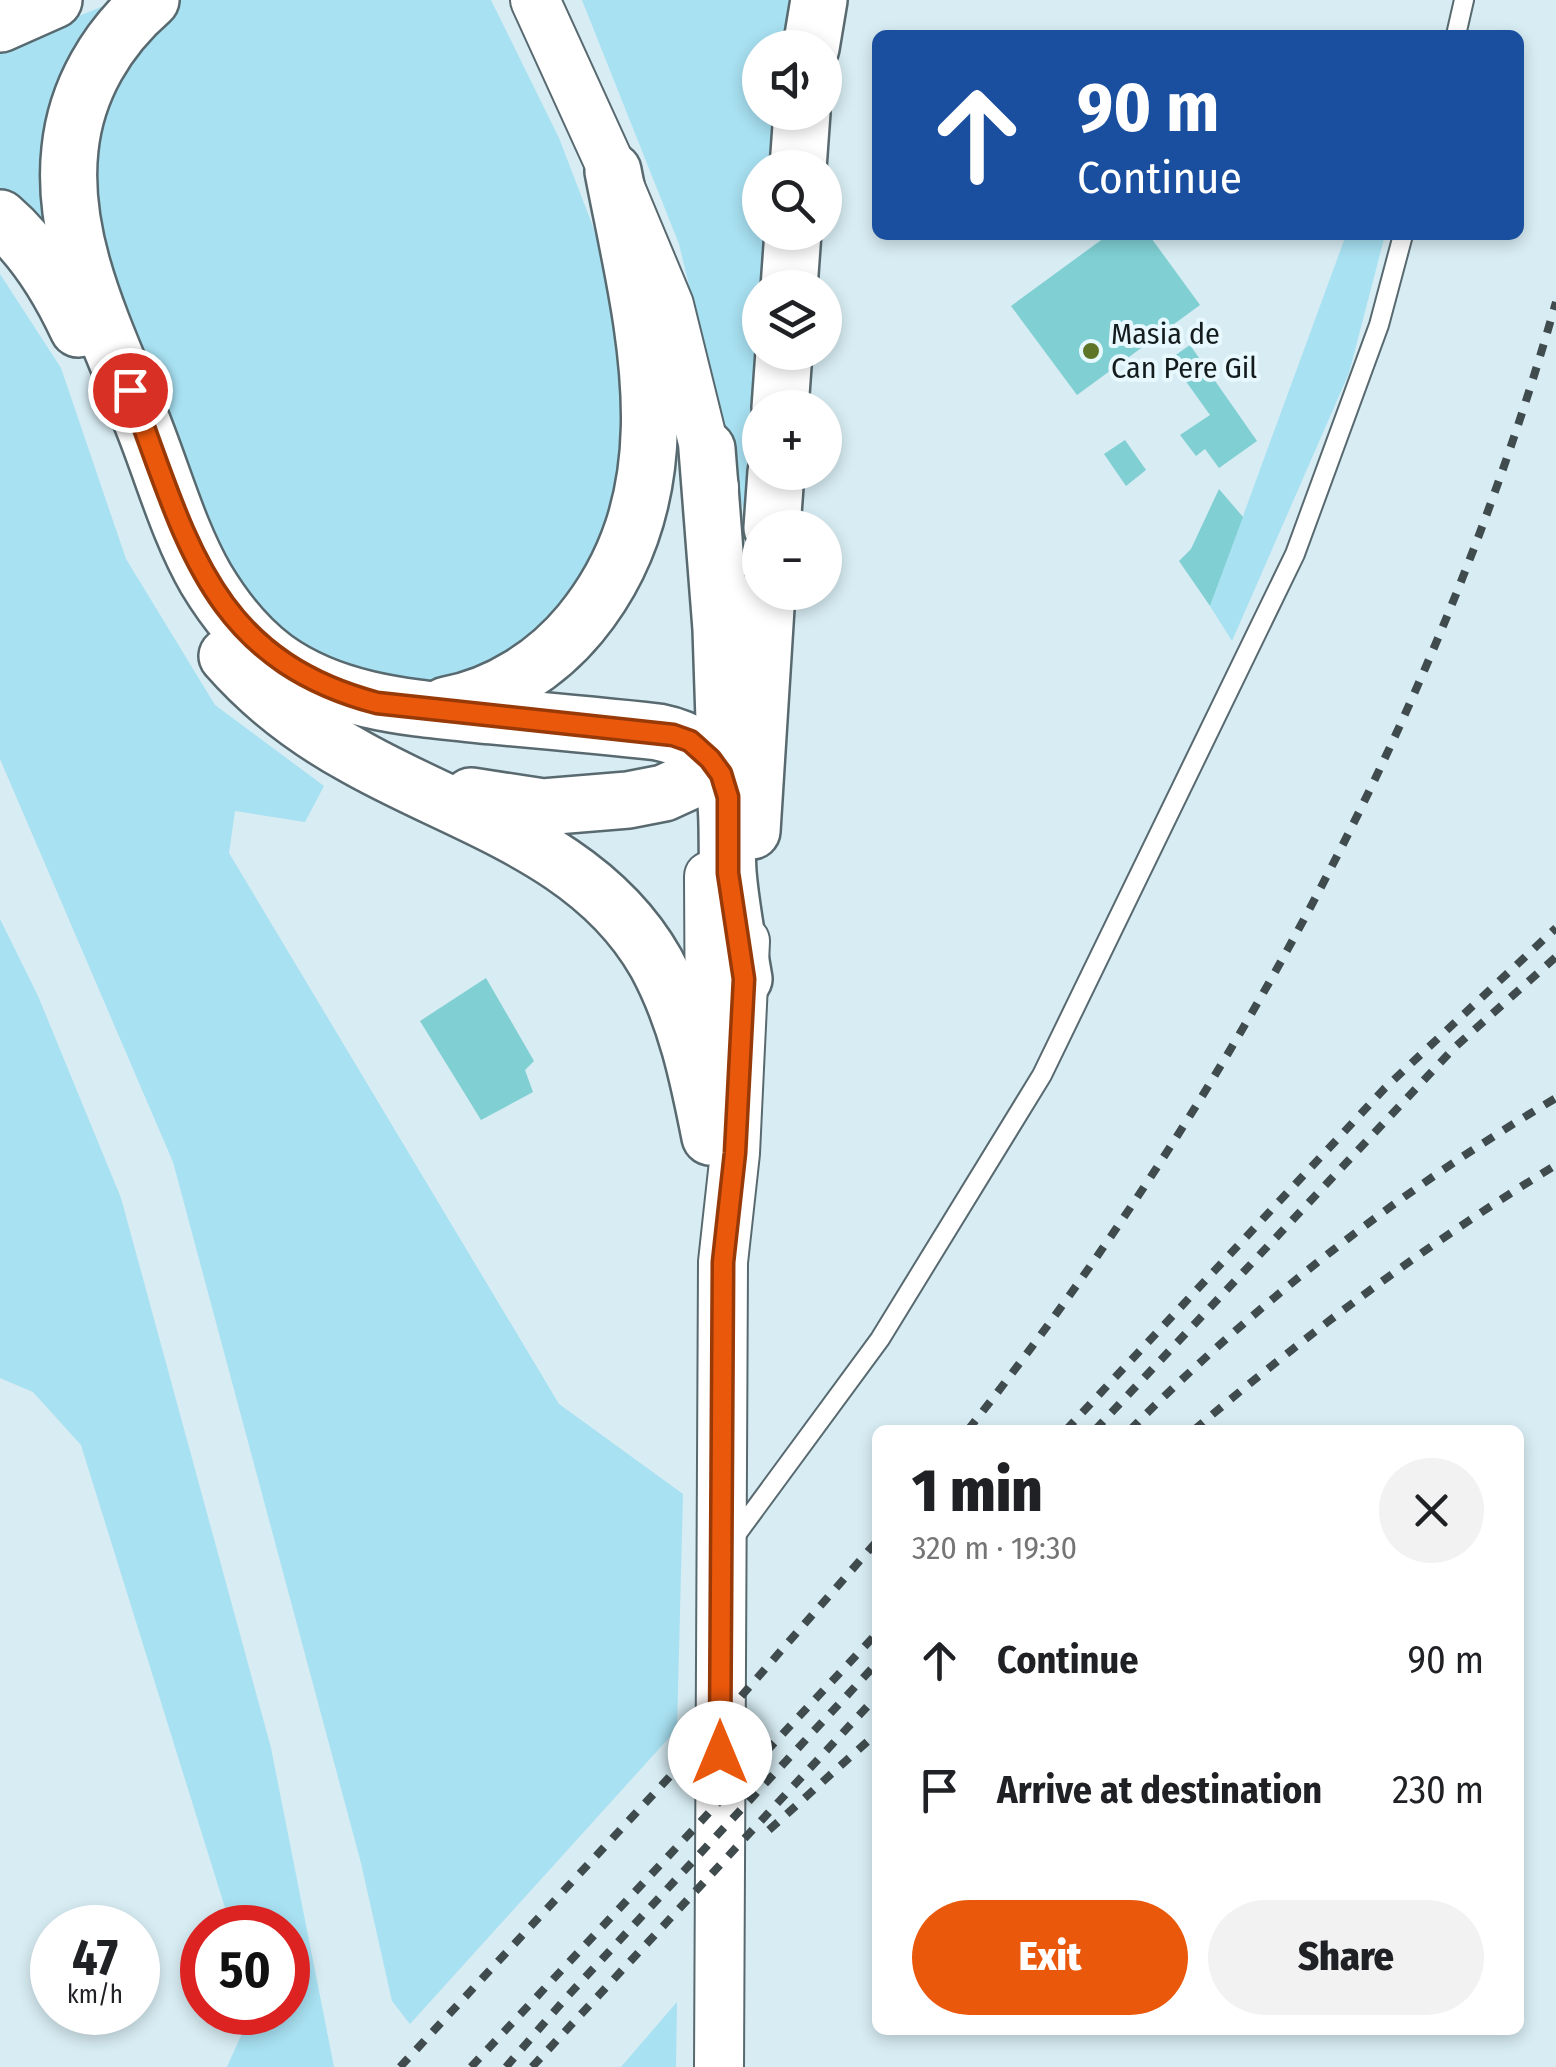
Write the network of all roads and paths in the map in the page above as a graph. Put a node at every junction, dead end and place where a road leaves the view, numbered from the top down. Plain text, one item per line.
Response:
1 (54, 0) edge
2 (151, 0) edge
3 (535, 0) edge
4 (819, 0) edge
5 (1464, 0) edge
6 (0, 24) edge
7 (813, 30) edge
8 (1457, 30) edge
9 (614, 171) junction
10 (0, 218) edge
11 (1402, 240) edge
12 (707, 449) junction
13 (767, 610) edge
14 (408, 707) junction
15 (710, 759) junction
16 (401, 778) junction
17 (749, 868) junction
18 (744, 979) junction
19 (710, 1137) junction
20 (723, 1262) junction
21 (720, 1557) junction
22 (719, 2067) edge

1 - 6 highway
2 - 14 highway
3 - 9 street
4 - 7 highway
5 - 8 lane
9 - 12 street
9 - 14 highway
9 - 15 street
10 - 16 highway
11 - 21 lane
12 - 15 highway
12 - 17 street
13 - 17 highway
14 - 15 highway
15 - 16 highway
15 - 18 highway
15 - 19 street
16 - 19 highway
17 - 18 street
18 - 20 street
19 - 20 street
20 - 21 street
21 - 22 street

